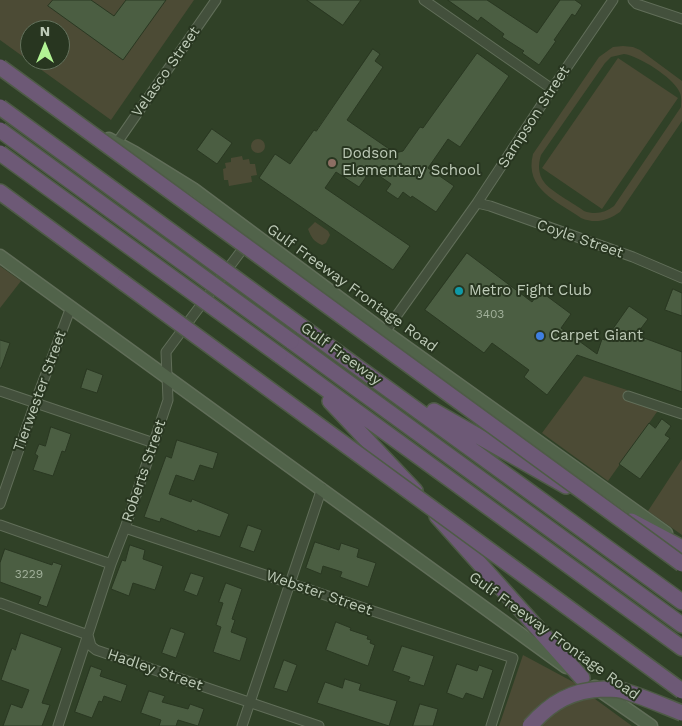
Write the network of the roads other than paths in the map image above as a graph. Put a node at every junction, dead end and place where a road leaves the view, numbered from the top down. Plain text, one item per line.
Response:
1 (216, 0) edge
2 (424, 0) edge
3 (613, 0) edge
4 (633, 0) edge
5 (682, 19) edge
6 (0, 63) edge
7 (0, 67) edge
8 (552, 89) junction
9 (0, 107) edge
10 (0, 130) edge
11 (116, 144) junction
12 (0, 153) edge
13 (0, 192) edge
14 (0, 200) edge
15 (477, 203) junction
16 (253, 235) junction
17 (0, 256) edge
18 (682, 278) edge
19 (124, 283) junction
20 (71, 307) junction
21 (385, 332) junction
22 (301, 371) junction
23 (368, 374) junction
24 (168, 378) junction
25 (0, 391) edge
26 (628, 396) dead end
27 (35, 403) junction
28 (682, 414) edge
29 (154, 443) junction
30 (322, 488) junction
31 (0, 504) edge
32 (0, 525) edge
33 (125, 528) junction
34 (682, 547) edge
35 (111, 564) junction
36 (682, 564) edge
37 (289, 583) junction
38 (682, 602) edge
39 (0, 604) edge
40 (682, 625) edge
41 (88, 635) junction
42 (682, 648) edge
43 (582, 678) junction
44 (682, 691) edge
45 (249, 703) junction
46 (682, 713) edge
47 (58, 726) edge
48 (242, 726) edge
49 (319, 726) edge
50 (492, 726) edge
51 (530, 726) edge
52 (652, 726) edge

1 - 11 street, Velasco Street
2 - 8 street
3 - 8 street, Sampson Street
4 - 5 street
6 - 11 main road, Gulf Freeway Frontage Road
7 - 36 highway, bridge
8 - 15 street, Sampson Street
9 - 23 highway, Gulf Freeway, bridge
10 - 40 highway, Gulf Freeway, bridge
11 - 16 main road, Gulf Freeway Frontage Road
12 - 22 highway, bridge
13 - 19 highway
14 - 19 highway
15 - 18 street, Coyle Street
15 - 21 street, Sampson Street
16 - 21 main road, Gulf Freeway Frontage Road
16 - 24 street, Roberts Street
17 - 20 main road, Gulf Freeway Frontage Road
19 - 44 highway, bridge
20 - 24 main road, Gulf Freeway Frontage Road
20 - 27 street, Tierwester Street
21 - 34 main road, Gulf Freeway Frontage Road
22 - 42 highway
22 - 43 highway
23 - 34 highway
23 - 38 highway, Gulf Freeway
24 - 29 street, Roberts Street
24 - 30 main road, Gulf Freeway Frontage Road
25 - 27 street
26 - 28 street
27 - 29 street
27 - 31 street, Tierwester Street
29 - 33 street, Roberts Street
30 - 37 street
30 - 43 main road, Gulf Freeway Frontage Road
32 - 35 street
33 - 35 street, Roberts Street
33 - 37 street, Webster Street
35 - 41 street, Roberts Street
37 - 45 street
37 - 50 street, Webster Street
39 - 41 street
41 - 45 street, Hadley Street
41 - 47 street, Roberts Street
43 - 52 main road, Gulf Freeway Frontage Road
45 - 48 street
45 - 49 street, Hadley Street
46 - 51 highway, bridge

